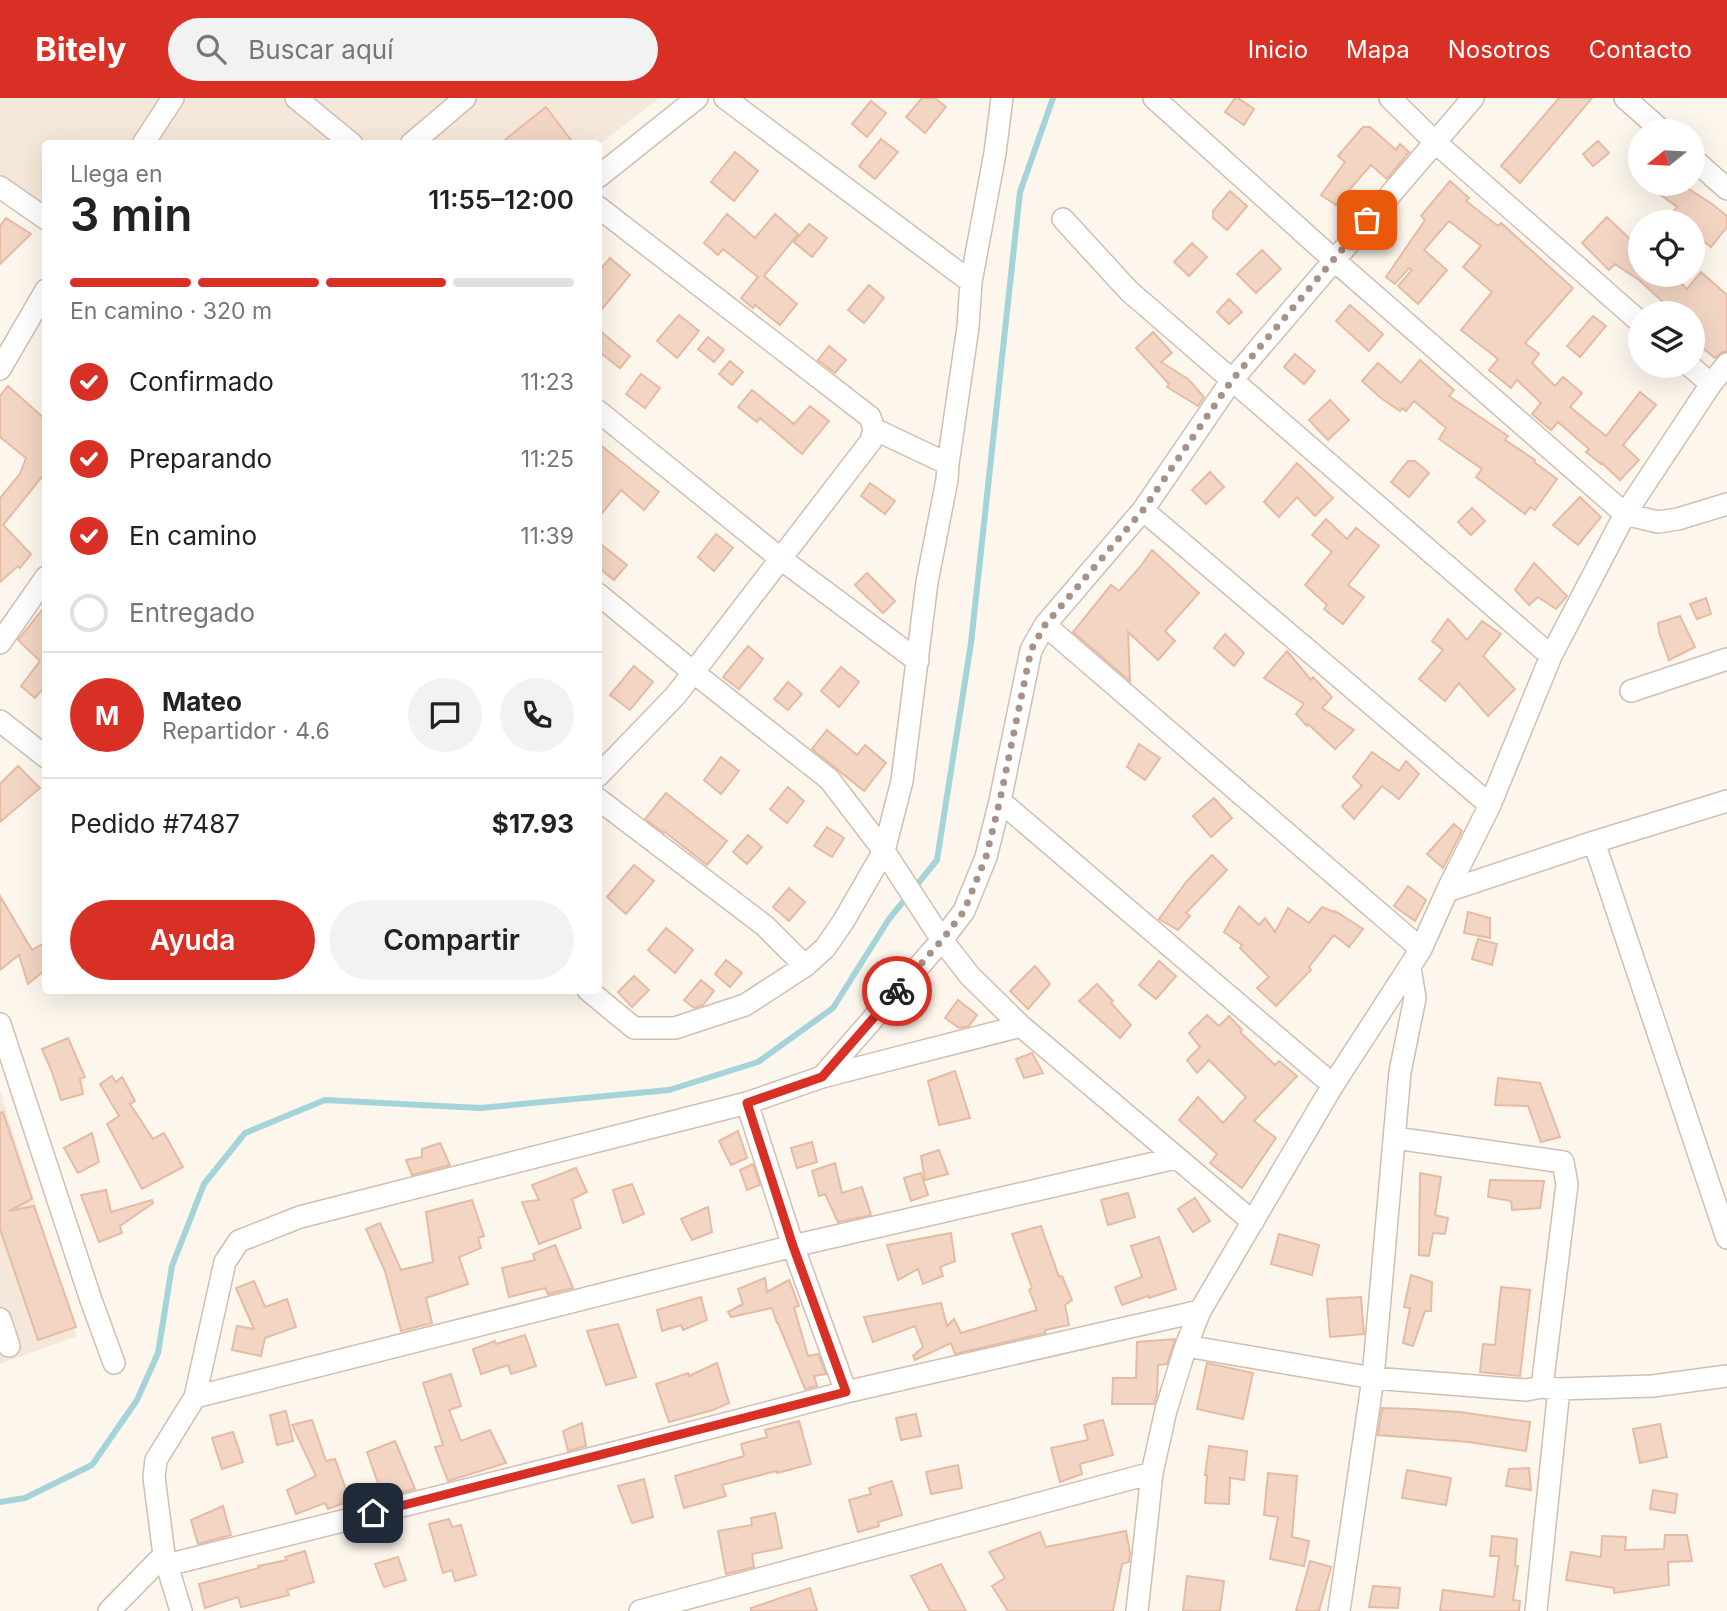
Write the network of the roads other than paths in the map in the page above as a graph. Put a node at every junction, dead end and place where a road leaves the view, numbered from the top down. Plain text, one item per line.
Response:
1 (173, 98) edge
2 (296, 98) edge
3 (466, 98) edge
4 (697, 98) edge
5 (725, 98) edge
6 (1002, 98) edge
7 (1154, 98) edge
8 (1390, 98) edge
9 (1473, 98) edge
10 (1625, 98) edge
11 (1649, 119) edge
12 (146, 140) edge
13 (347, 140) edge
14 (416, 140) edge
15 (1435, 142) junction
16 (1705, 170) edge
17 (602, 174) edge
18 (0, 187) edge
19 (1727, 189) edge
20 (602, 210) edge
21 (42, 216) edge
22 (1063, 219) dead end
23 (1334, 260) junction
24 (971, 282) junction
25 (42, 297) edge
26 (1628, 311) edge
27 (1727, 364) edge
28 (0, 368) edge
29 (1704, 378) edge
30 (1232, 380) junction
31 (1711, 384) junction
32 (602, 414) edge
33 (874, 429) junction
34 (948, 464) junction
35 (1727, 504) edge
36 (1143, 510) junction
37 (1625, 514) junction
38 (781, 559) junction
39 (42, 583) edge
40 (602, 597) edge
41 (1045, 625) junction
42 (0, 643) edge
43 (1551, 656) junction
44 (1727, 659) edge
45 (918, 661) junction
46 (693, 672) junction
47 (1632, 691) dead end
48 (0, 721) edge
49 (42, 754) edge
50 (602, 772) edge
51 (1000, 800) junction
52 (1727, 801) edge
53 (602, 802) edge
54 (1490, 805) junction
55 (1594, 842) junction
56 (884, 851) junction
57 (1447, 891) junction
58 (937, 932) junction
59 (1421, 949) junction
60 (805, 966) junction
61 (1410, 968) junction
62 (593, 994) edge
63 (0, 1024) edge
64 (1021, 1026) junction
65 (822, 1077) junction
66 (1333, 1085) junction
67 (747, 1103) junction
68 (1395, 1138) junction
69 (1176, 1158) junction
70 (1253, 1222) junction
71 (1727, 1238) edge
72 (793, 1246) junction
73 (1200, 1311) junction
74 (0, 1319) edge
75 (9, 1346) dead end
76 (1186, 1346) junction
77 (114, 1363) dead end
78 (1727, 1376) edge
79 (1373, 1378) junction
80 (1550, 1388) junction
81 (846, 1392) junction
82 (195, 1397) junction
83 (1152, 1473) junction
84 (166, 1560) junction
85 (109, 1611) edge
86 (181, 1611) edge
87 (640, 1611) edge
88 (1137, 1611) edge
89 (1339, 1611) edge
90 (1536, 1611) edge

1 - 12 street
2 - 13 street
3 - 14 street
4 - 17 street
5 - 24 street
6 - 24 street
7 - 23 street
8 - 15 street
9 - 15 street
10 - 11 street
15 - 23 street
15 - 26 street
16 - 19 street
18 - 21 street
20 - 33 street
22 - 30 street
23 - 30 street
23 - 37 street
24 - 34 street
25 - 28 street
27 - 31 street
29 - 31 street
30 - 36 street
30 - 43 street
31 - 37 street
32 - 38 street
33 - 34 street
33 - 38 street
34 - 45 street
35 - 37 street
36 - 41 street
36 - 54 street
37 - 43 street
38 - 45 street
38 - 46 street
39 - 42 street
40 - 46 street
41 - 51 street
41 - 59 street
43 - 54 street
44 - 47 street
45 - 56 street
46 - 50 street
46 - 56 street
48 - 49 street
51 - 58 street
51 - 66 street
52 - 55 street
53 - 60 street
54 - 57 street
55 - 57 street
55 - 71 street
56 - 58 street
56 - 60 street
57 - 59 street
58 - 64 street
58 - 65 street
59 - 61 street
60 - 62 street
61 - 66 street
61 - 68 street
63 - 77 street
64 - 65 street
64 - 69 street
65 - 67 street
66 - 70 street
67 - 72 street
67 - 82 street
68 - 79 street
68 - 80 street
69 - 70 street
69 - 72 street
70 - 73 street
72 - 81 street
72 - 82 street
73 - 76 street
73 - 81 street
74 - 75 street
76 - 79 street
76 - 83 street
78 - 80 street
79 - 80 street
79 - 89 street
80 - 90 street
81 - 84 street
82 - 84 street
83 - 87 street
83 - 88 street
84 - 85 street
84 - 86 street

